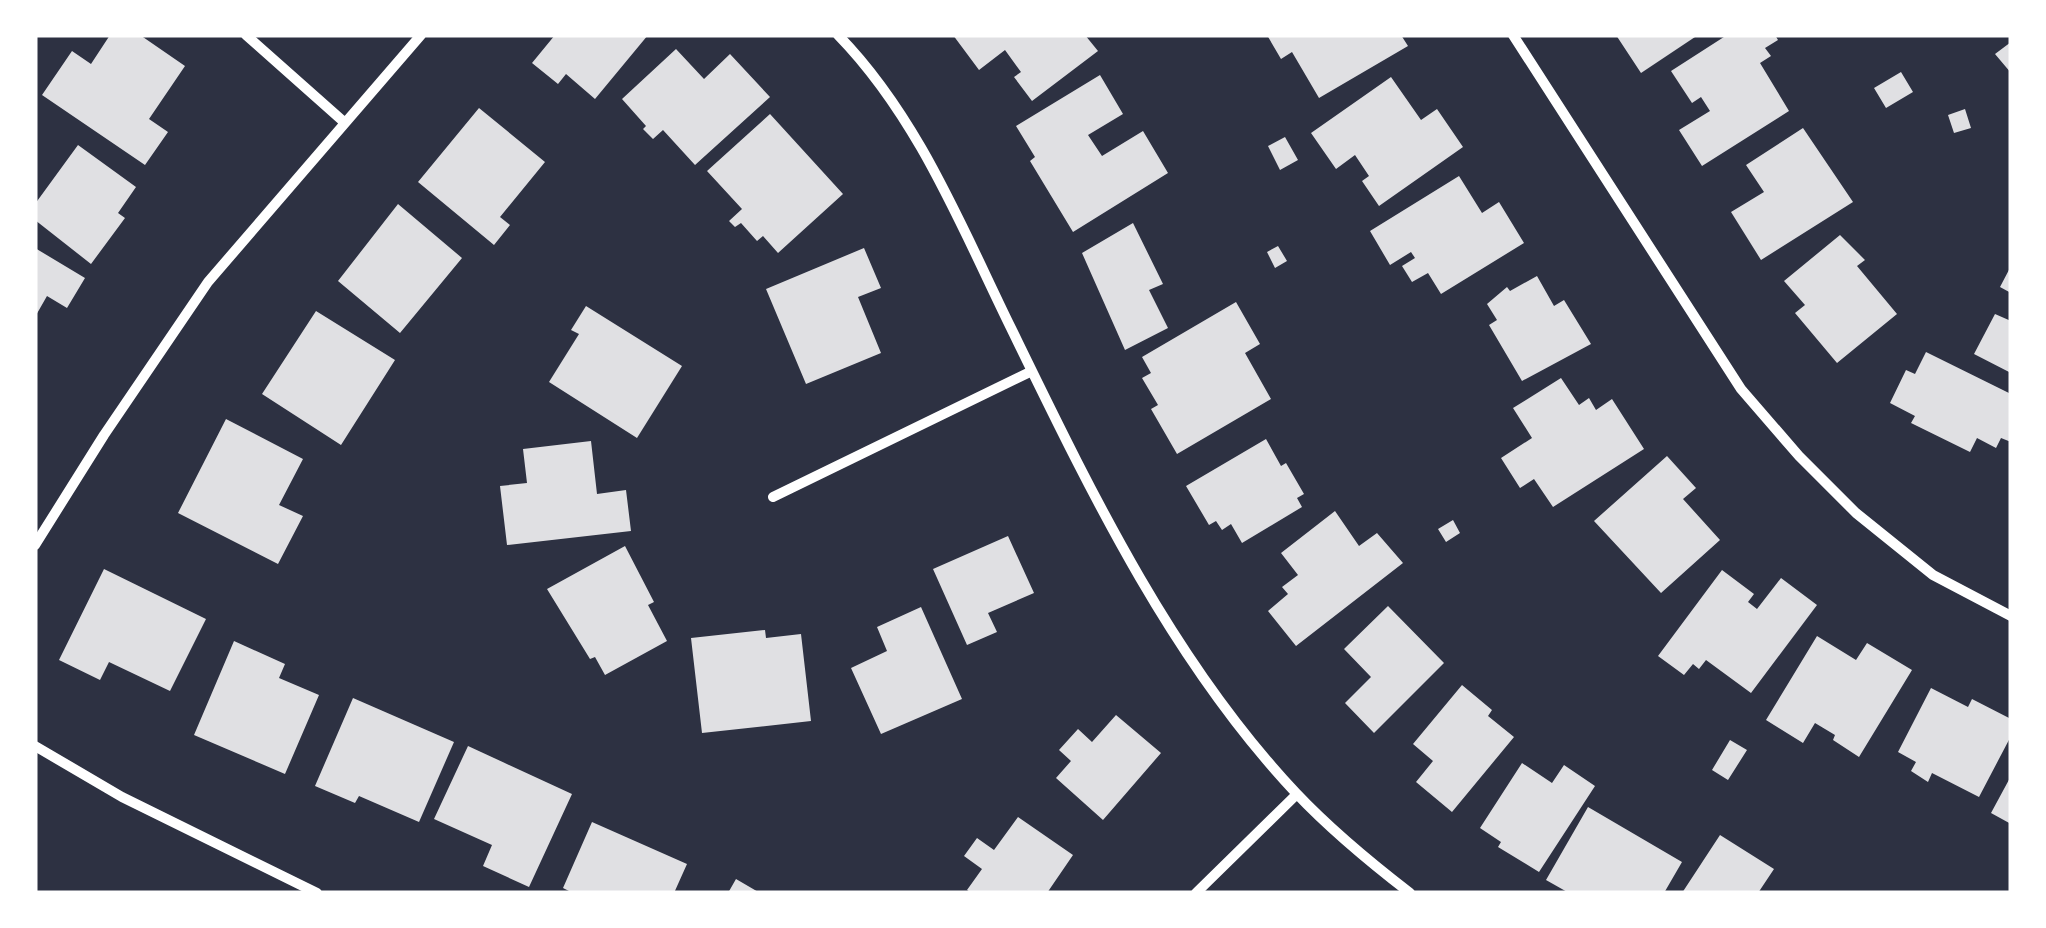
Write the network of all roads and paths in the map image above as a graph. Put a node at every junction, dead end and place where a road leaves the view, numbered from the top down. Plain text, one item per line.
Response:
1 (246, 35) edge
2 (420, 35) edge
3 (838, 35) edge
4 (1513, 35) edge
5 (344, 122) junction
6 (1032, 371) junction
7 (773, 497) dead end
8 (35, 545) edge
9 (2011, 616) edge
10 (35, 746) edge
11 (1297, 794) junction
12 (311, 892) edge
13 (1196, 893) edge
14 (1410, 893) edge

1 - 5 street
2 - 5 street
3 - 6 street
4 - 9 street
5 - 8 street
6 - 7 street
6 - 11 street
10 - 12 street
11 - 13 street
11 - 14 street

